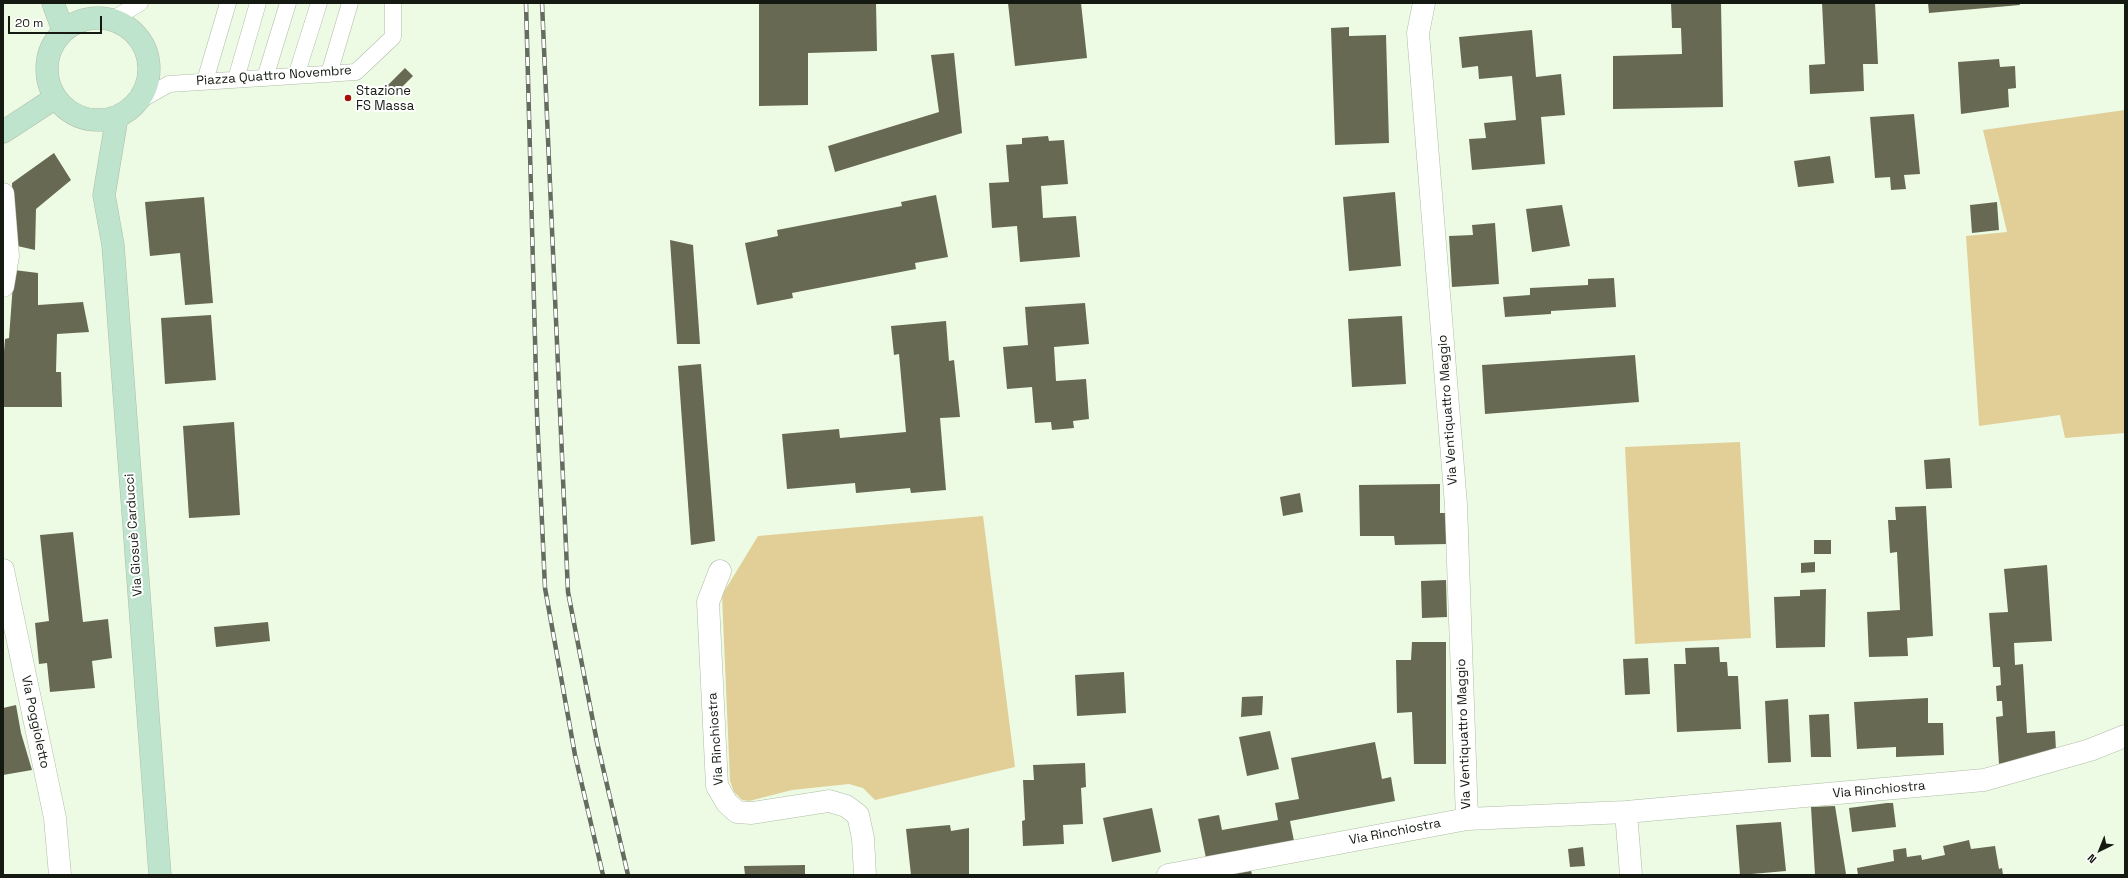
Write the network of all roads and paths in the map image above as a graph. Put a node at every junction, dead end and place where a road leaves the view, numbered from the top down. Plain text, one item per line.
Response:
1 (53, 3) edge
2 (140, 3) edge
3 (228, 3) edge
4 (258, 3) edge
5 (288, 3) edge
6 (319, 3) edge
7 (350, 3) edge
8 (393, 3) edge
9 (1424, 3) edge
10 (110, 11) edge
11 (63, 30) junction
12 (329, 74) junction
13 (296, 76) junction
14 (265, 78) junction
15 (236, 80) junction
16 (205, 81) junction
17 (55, 98) junction
18 (137, 102) junction
19 (117, 117) junction
20 (3, 132) edge
21 (3, 194) edge
22 (3, 286) edge
23 (3, 570) edge
24 (720, 571) dead end
25 (2125, 736) edge
26 (1626, 812) junction
27 (1467, 819) junction
28 (60, 875) edge
29 (160, 875) edge
30 (866, 875) edge
31 (1168, 875) edge
32 (1631, 875) edge

1 - 11 main road
2 - 10 lane
3 - 16 lane
4 - 15 lane
5 - 14 lane
6 - 13 lane
7 - 12 lane
8 - 12 lane, Piazza Quattro Novembre
9 - 27 street, Via Ventiquattro Maggio
10 - 11 main road
10 - 18 main road
11 - 17 main road
12 - 13 lane, Piazza Quattro Novembre
13 - 14 lane, Piazza Quattro Novembre
14 - 15 lane, Piazza Quattro Novembre
15 - 16 lane, Piazza Quattro Novembre
16 - 18 lane, Piazza Quattro Novembre
17 - 19 main road
17 - 20 main road
18 - 19 main road
19 - 29 main road, Via Giosuè Carducci
21 - 22 street
23 - 28 street, Via Poggioletto
24 - 30 street, Via Rinchiostra
25 - 26 street, Via Rinchiostra
26 - 27 street, Via Rinchiostra
26 - 32 street
27 - 31 street, Via Rinchiostra

